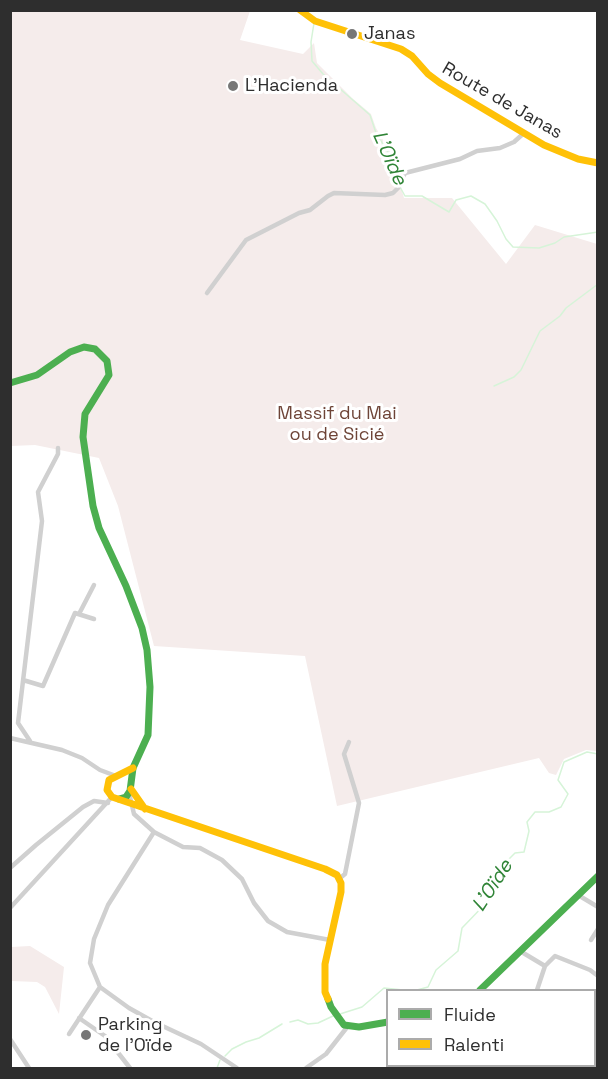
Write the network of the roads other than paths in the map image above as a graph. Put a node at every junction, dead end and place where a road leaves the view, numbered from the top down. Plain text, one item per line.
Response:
1 (300, 10) edge
2 (524, 133) junction
3 (597, 163) edge
4 (207, 293) dead end
5 (10, 383) edge
6 (58, 448) dead end
7 (94, 585) dead end
8 (79, 614) junction
9 (94, 618) dead end
10 (23, 680) junction
11 (10, 738) edge
12 (30, 741) junction
13 (349, 742) dead end
14 (133, 768) junction
15 (100, 770) junction
16 (117, 776) junction
17 (107, 784) junction
18 (130, 789) junction
19 (113, 800) junction
20 (130, 804) junction
21 (146, 810) junction
22 (154, 832) junction
23 (10, 868) edge
24 (597, 876) edge
25 (339, 879) junction
26 (578, 895) junction
27 (597, 907) edge
28 (10, 908) edge
29 (597, 929) edge
30 (330, 940) junction
31 (591, 940) dead end
32 (520, 951) junction
33 (545, 966) junction
34 (597, 976) edge
35 (100, 987) junction
36 (481, 989) edge
37 (537, 989) edge
38 (79, 1018) junction
39 (386, 1022) edge
40 (348, 1026) junction
41 (69, 1034) dead end
42 (10, 1039) edge
43 (29, 1068) edge
44 (129, 1068) edge
45 (237, 1068) edge
46 (306, 1068) edge

1 - 2 street, Route de Janas
2 - 3 street, Route de Janas
2 - 4 street
5 - 14 street
6 - 10 street
7 - 8 street
8 - 9 street
8 - 10 street
10 - 12 street
11 - 12 street
12 - 15 street
13 - 25 street
14 - 16 street
14 - 18 street
15 - 16 street
15 - 17 street
16 - 17 street
16 - 18 street
17 - 19 street
18 - 19 street
18 - 20 street
18 - 21 street
19 - 20 street
19 - 23 street
19 - 28 street
20 - 21 street
20 - 22 street
21 - 25 street
22 - 30 street
22 - 35 street
24 - 26 street
25 - 30 street
26 - 27 street
26 - 32 street
29 - 31 street
30 - 40 street
32 - 33 street
32 - 36 street
33 - 34 street
33 - 37 street
35 - 38 street
35 - 45 street
38 - 41 street
38 - 44 street
39 - 40 street
40 - 46 street
42 - 43 street

